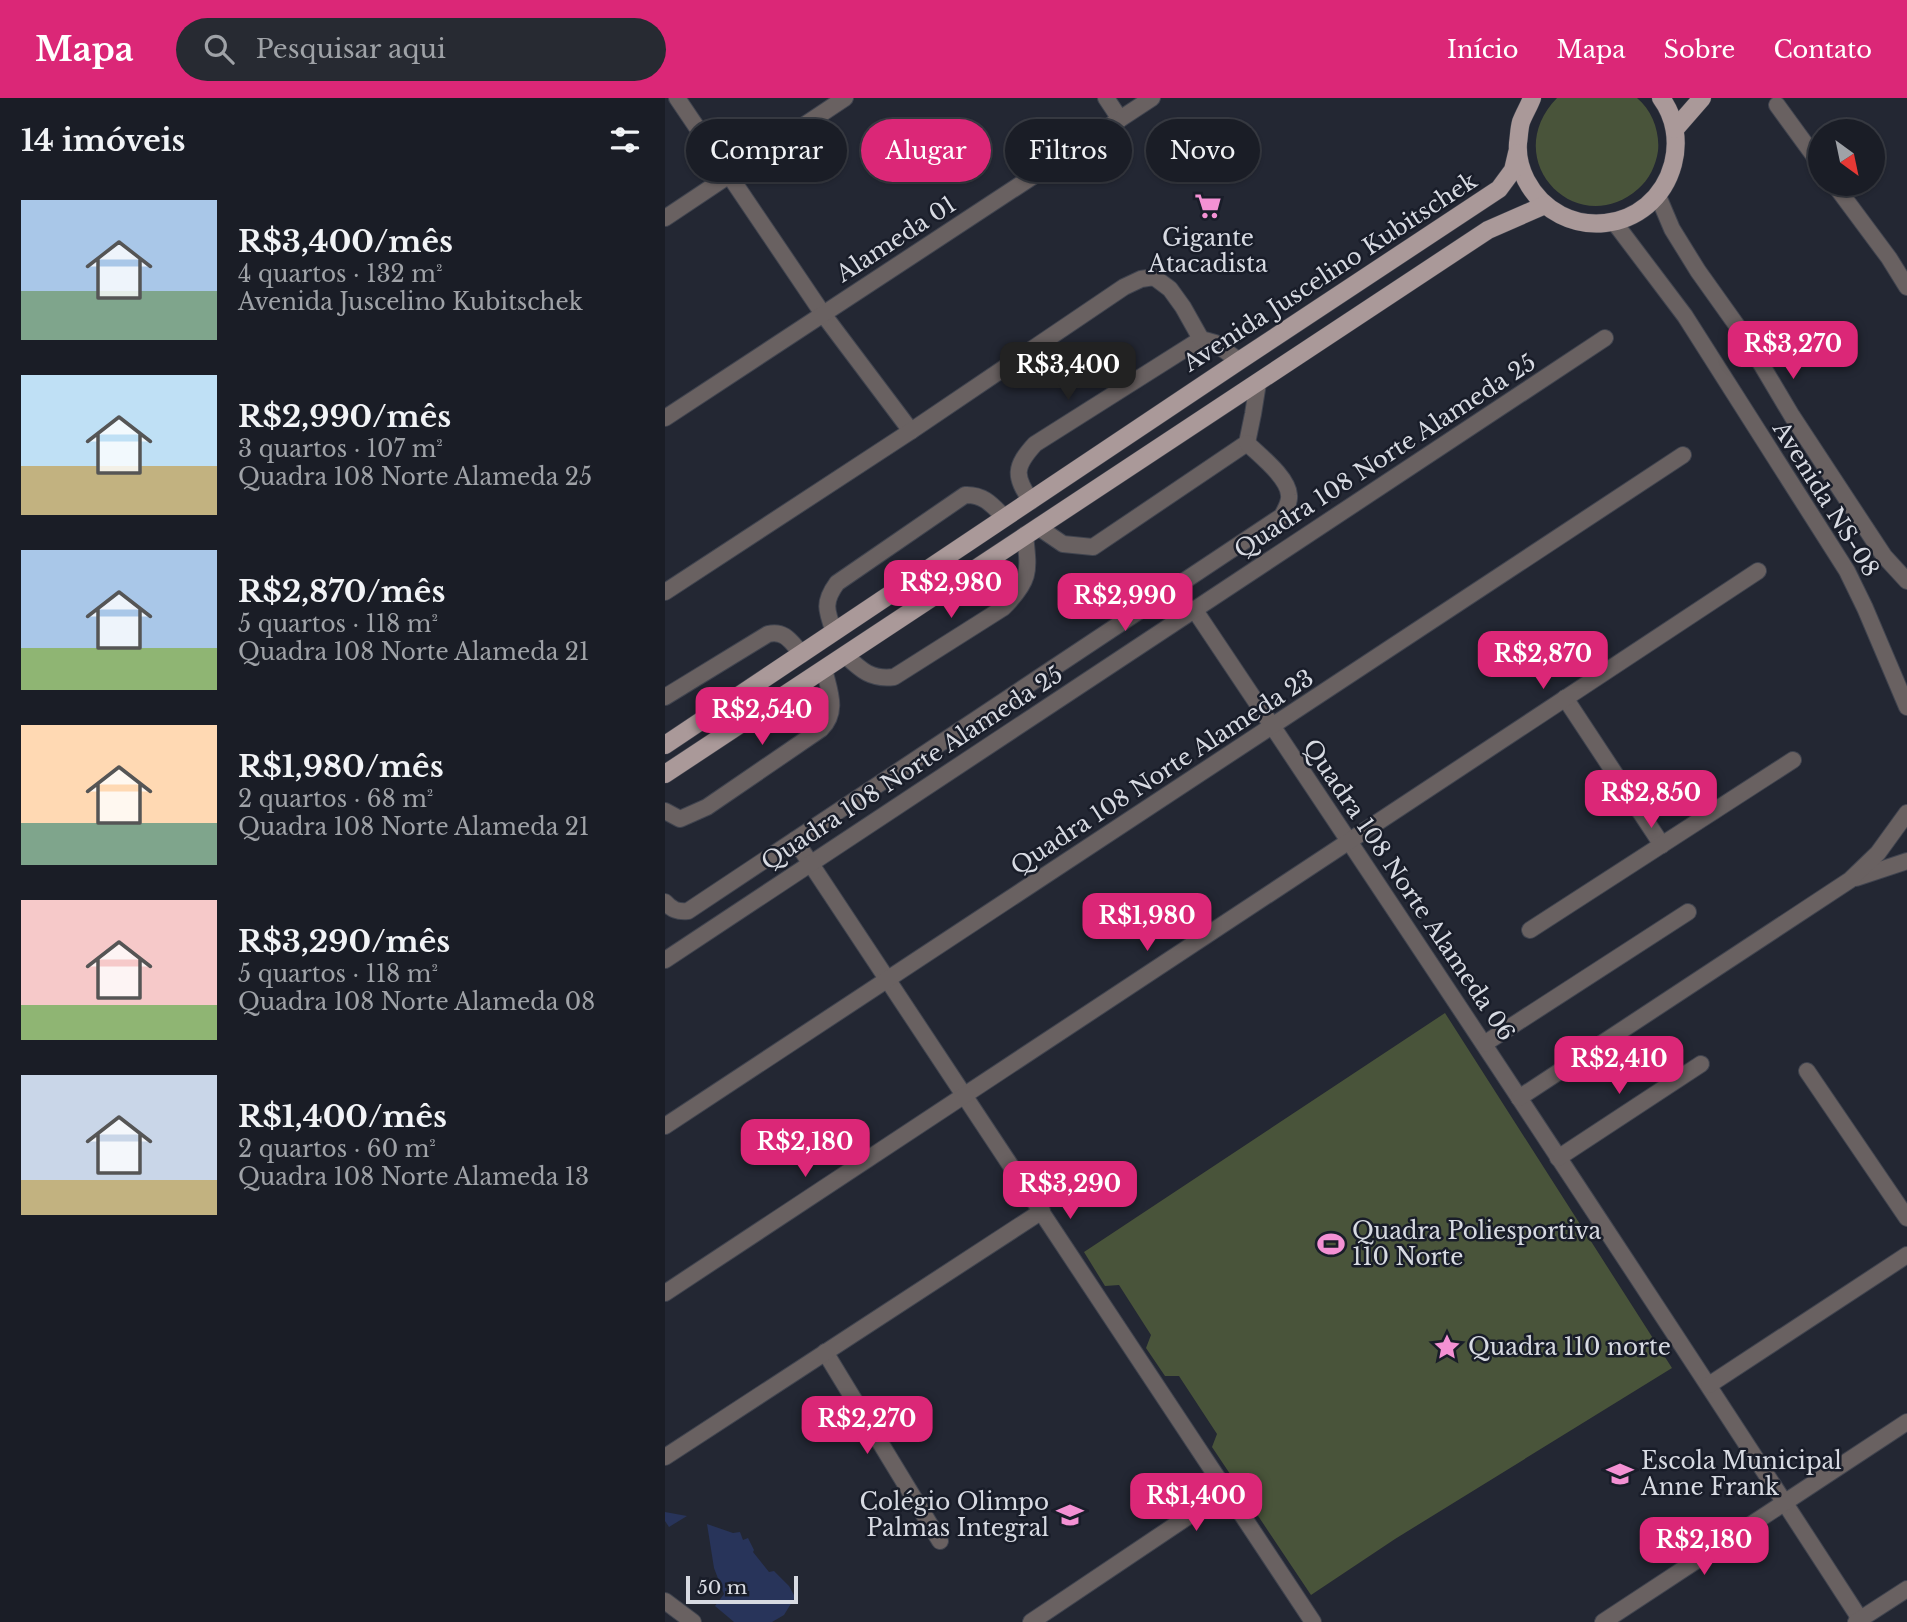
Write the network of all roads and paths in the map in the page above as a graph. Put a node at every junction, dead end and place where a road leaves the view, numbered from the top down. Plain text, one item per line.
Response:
1 (677, 98) edge
2 (845, 98) edge
3 (1106, 98) edge
4 (1152, 98) edge
5 (1532, 98) edge
6 (1661, 98) edge
7 (1702, 98) edge
8 (1776, 104) dead end
9 (691, 119) edge
10 (814, 119) edge
11 (1119, 119) edge
12 (1121, 119) edge
13 (1675, 129) junction
14 (1808, 148) edge
15 (1517, 153) junction
16 (719, 182) edge
17 (735, 182) edge
18 (1025, 182) edge
19 (1658, 196) junction
20 (1843, 196) edge
21 (1545, 205) junction
22 (665, 218) edge
23 (1613, 222) junction
24 (1907, 287) edge
25 (823, 314) junction
26 (1605, 338) dead end
27 (1201, 339) junction
28 (1239, 361) junction
29 (1258, 383) junction
30 (665, 418) edge
31 (911, 431) junction
32 (1247, 443) junction
33 (1683, 455) dead end
34 (1031, 501) junction
35 (1282, 516) junction
36 (1005, 518) junction
37 (1031, 531) junction
38 (1299, 540) junction
39 (1758, 571) dead end
40 (1907, 581) edge
41 (665, 592) edge
42 (1194, 609) junction
43 (834, 632) junction
44 (802, 654) junction
45 (845, 655) junction
46 (824, 669) junction
47 (665, 697) edge
48 (1565, 698) junction
49 (1907, 707) edge
50 (1272, 726) junction
51 (665, 745) edge
52 (1793, 760) dead end
53 (665, 774) edge
54 (665, 811) edge
55 (1907, 813) edge
56 (796, 840) junction
57 (1348, 842) junction
58 (1662, 845) junction
59 (1907, 862) edge
60 (811, 863) junction
61 (1850, 880) junction
62 (665, 902) edge
63 (1688, 912) dead end
64 (1530, 930) dead end
65 (665, 960) edge
66 (888, 979) junction
67 (1484, 1044) junction
68 (1701, 1064) dead end
69 (1807, 1071) dead end
70 (965, 1095) junction
71 (1519, 1098) junction
72 (665, 1126) edge
73 (1557, 1158) junction
74 (1042, 1211) junction
75 (1907, 1218) edge
76 (1907, 1255) edge
77 (665, 1293) edge
78 (825, 1352) junction
79 (1709, 1385) junction
80 (1907, 1422) edge
81 (665, 1458) edge
82 (1226, 1491) junction
83 (1784, 1502) junction
84 (940, 1541) dead end
85 (1907, 1589) edge
86 (665, 1601) edge
87 (1859, 1621) edge
88 (693, 1622) edge
89 (1031, 1622) edge
90 (1314, 1622) edge
91 (1603, 1622) edge

1 - 9 street
2 - 10 street
3 - 11 street
4 - 12 street, Alameda 01
5 - 15 main road
6 - 13 main road
7 - 13 main road
8 - 14 street
13 - 19 main road
15 - 21 main road
15 - 28 main road, Avenida Juscelino Kubitschek
16 - 22 street
17 - 25 street
18 - 25 street, Alameda 01
19 - 23 main road
19 - 40 street, Avenida NS-08
20 - 24 street
21 - 23 main road
21 - 29 main road
23 - 49 street, Avenida NS-08
25 - 30 street, Alameda 01
25 - 31 street
26 - 38 street, Quadra 108 Norte Alameda 25
27 - 28 street
27 - 31 street
27 - 34 street
28 - 34 main road, Avenida Juscelino Kubitschek
29 - 32 street
29 - 37 main road
31 - 41 street
32 - 35 street
32 - 37 street
33 - 50 street, Quadra 108 Norte Alameda 23
34 - 36 main road, Avenida Juscelino Kubitschek
35 - 38 street
35 - 56 street
36 - 43 main road, Avenida Juscelino Kubitschek
36 - 43 street
37 - 45 main road
37 - 45 street
38 - 42 street, Quadra 108 Norte Alameda 25
39 - 48 street
42 - 50 street, Quadra 108 Norte Alameda 06
42 - 60 street, Quadra 108 Norte Alameda 25
43 - 44 main road, Avenida Juscelino Kubitschek
44 - 47 street
44 - 51 main road, Avenida Juscelino Kubitschek
45 - 46 main road
46 - 53 main road
46 - 54 street
48 - 57 street
48 - 58 street
50 - 57 street, Quadra 108 Norte Alameda 06
50 - 66 street, Quadra 108 Norte Alameda 23
52 - 58 street
55 - 61 street
56 - 60 street
56 - 62 street
57 - 67 street, Quadra 108 Norte Alameda 06
57 - 70 street
58 - 64 street
59 - 61 street
60 - 65 street, Quadra 108 Norte Alameda 25
60 - 66 street
61 - 71 street
63 - 67 street
66 - 70 street
66 - 72 street, Quadra 108 Norte Alameda 23
67 - 71 street, Quadra 108 Norte Alameda 06
68 - 73 street
69 - 75 street
70 - 74 street
70 - 77 street
71 - 73 street, Quadra 108 Norte Alameda 06
73 - 79 street, Quadra 108 Norte Alameda 06
74 - 78 street
74 - 82 street
76 - 79 street
78 - 81 street
78 - 84 street
79 - 83 street, Quadra 108 Norte Alameda 06
80 - 83 street
82 - 89 street
82 - 90 street
83 - 87 street, Quadra 108 Norte Alameda 06
83 - 91 street
85 - 87 street
86 - 88 street

